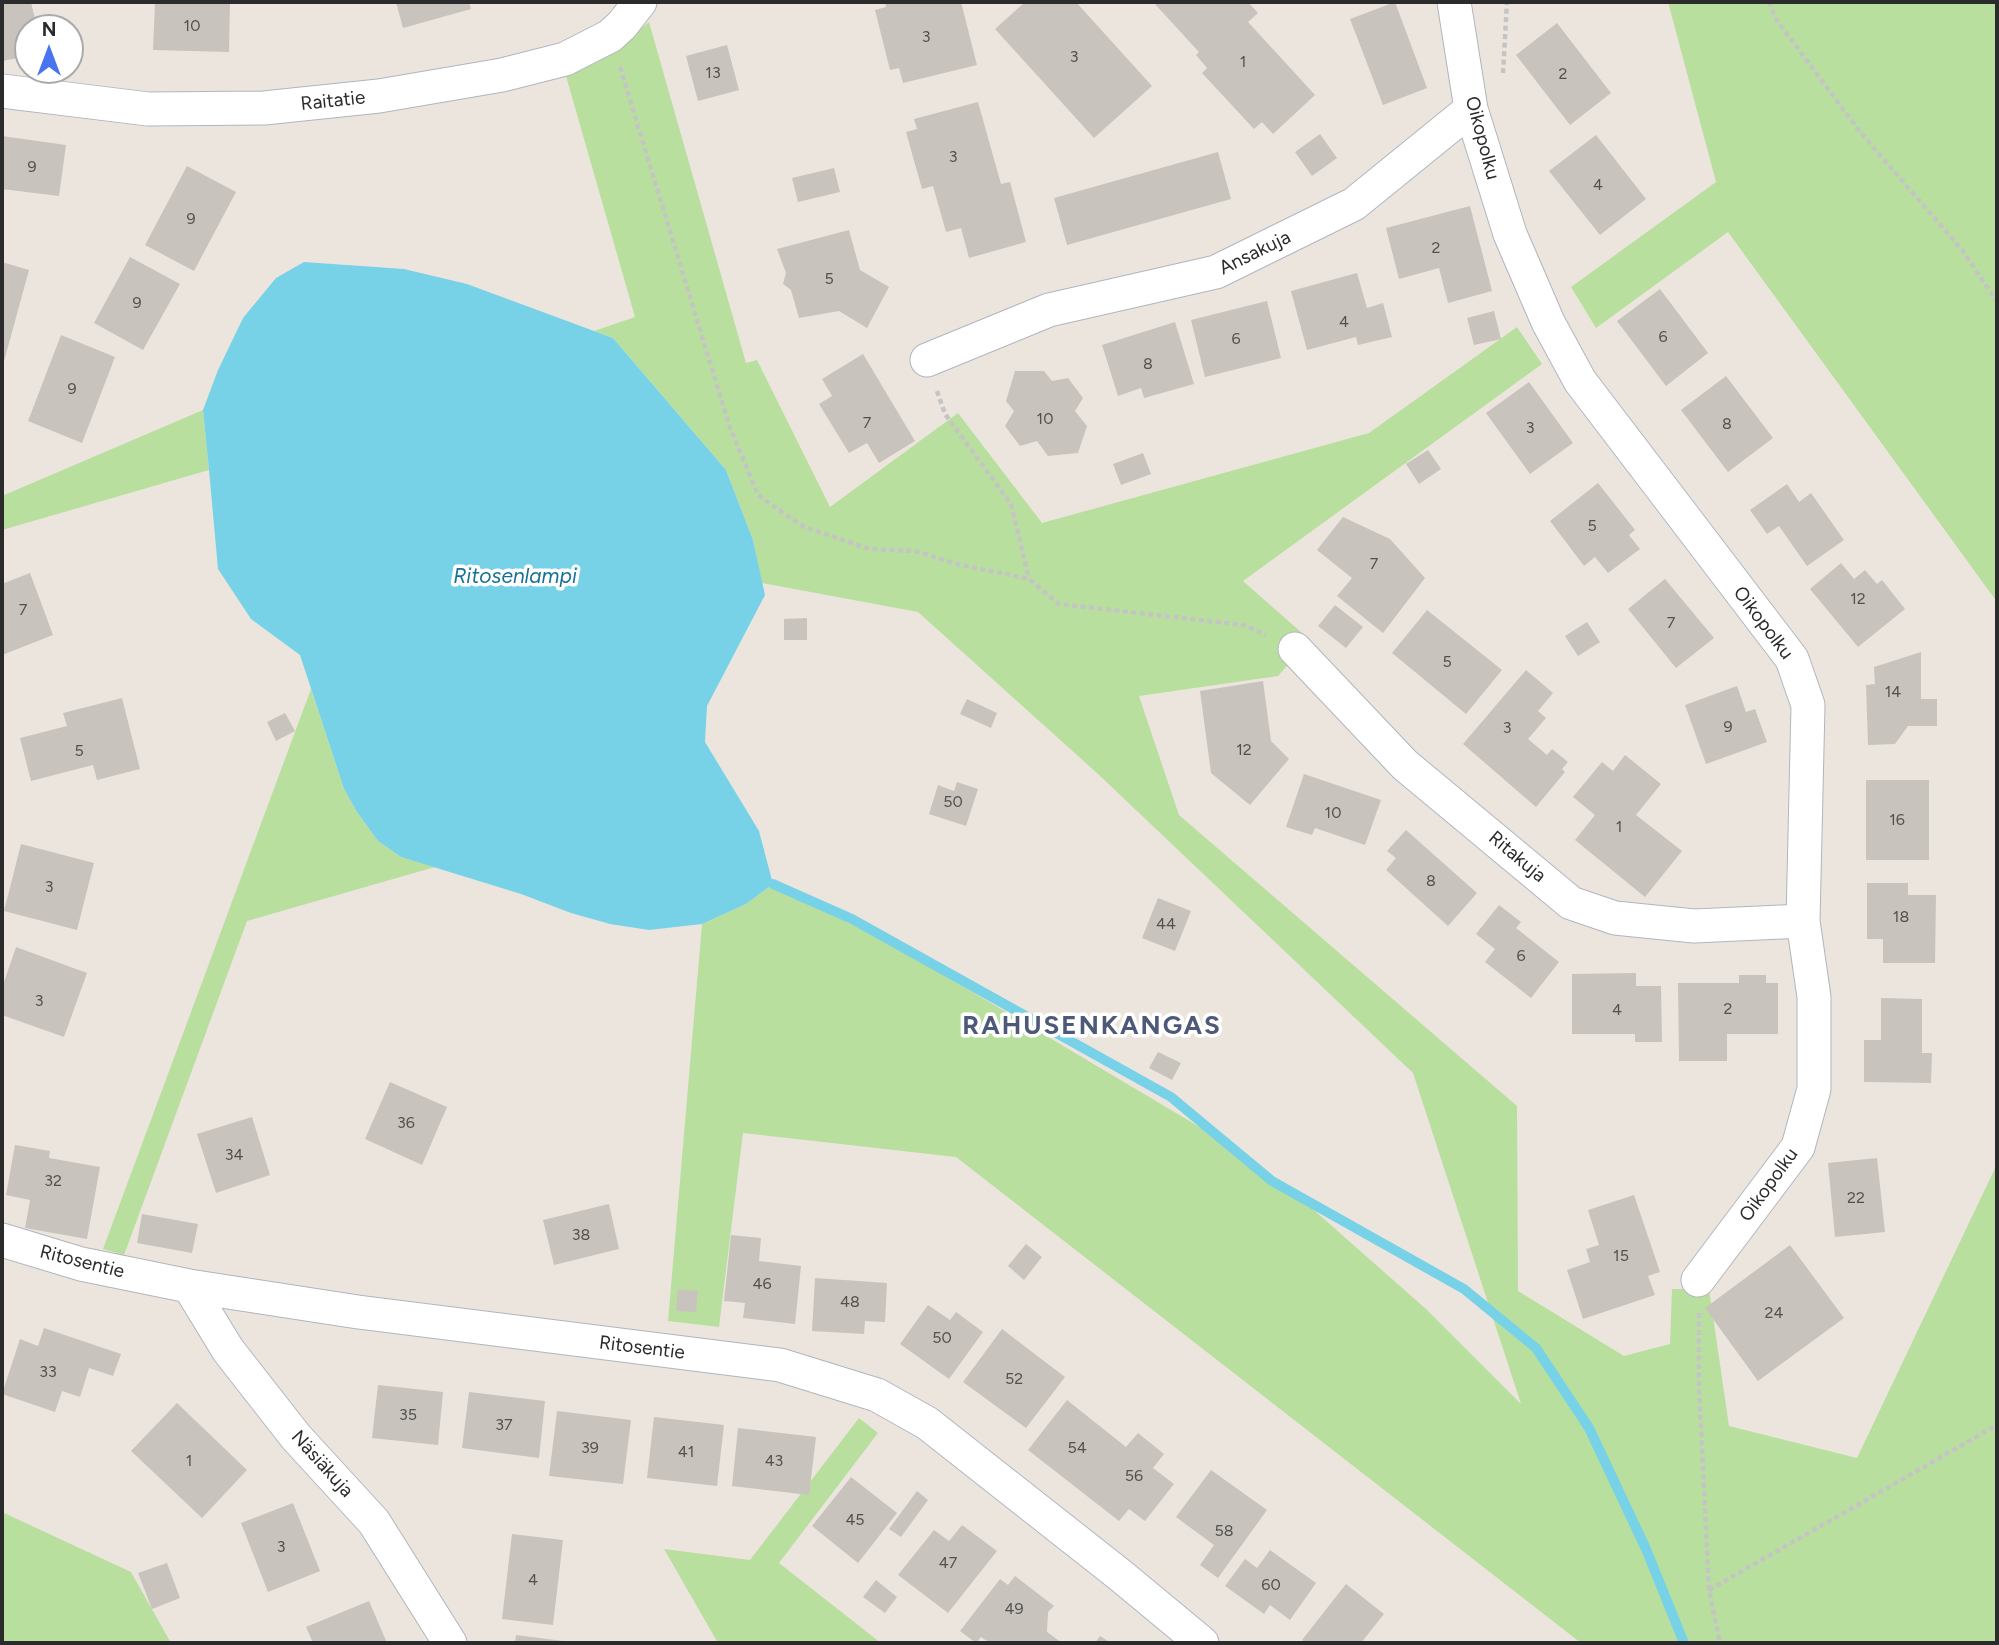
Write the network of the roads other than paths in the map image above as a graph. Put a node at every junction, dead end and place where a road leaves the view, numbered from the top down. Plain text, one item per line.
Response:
1 (640, 2) edge
2 (1454, 2) edge
3 (2, 91) edge
4 (1471, 109) junction
5 (927, 360) road end
6 (1295, 649) road end
7 (1803, 921) junction
8 (2, 1240) edge
9 (1698, 1280) road end
10 (190, 1286) junction
11 (450, 1643) edge
12 (1202, 1643) edge

1 - 3 street, Raitatie
2 - 4 street, Oikopolku
4 - 5 street, Ansakuja
4 - 7 street, Oikopolku
6 - 7 street, Ritakuja
7 - 9 street, Oikopolku
8 - 10 street, Ritosentie
10 - 11 street, Näsiäkuja
10 - 12 street, Ritosentie

